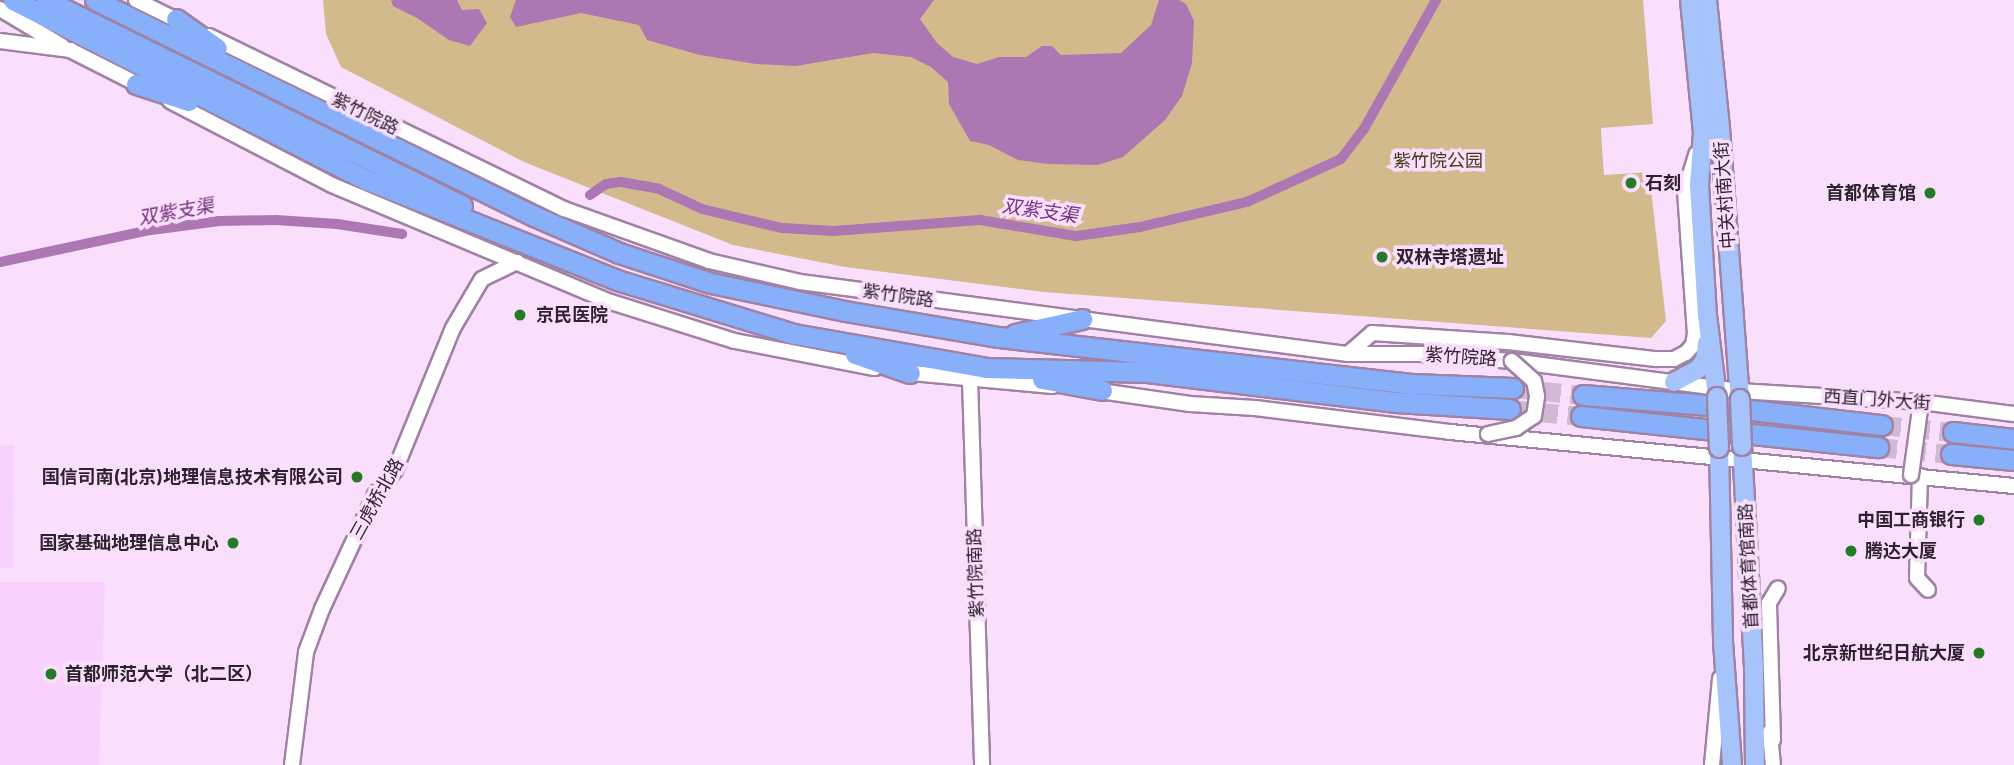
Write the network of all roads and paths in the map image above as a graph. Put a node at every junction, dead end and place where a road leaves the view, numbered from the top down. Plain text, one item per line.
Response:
1 (13, 0) edge
2 (46, 0) edge
3 (66, 0) edge
4 (96, 0) edge
5 (135, 0) edge
6 (1690, 0) edge
7 (1707, 0) edge
8 (0, 9) edge
9 (176, 19) junction
10 (0, 41) edge
11 (70, 50) junction
12 (267, 82) junction
13 (136, 84) junction
14 (253, 124) junction
15 (1703, 133) junction
16 (620, 253) junction
17 (517, 262) junction
18 (617, 280) junction
19 (1707, 315) junction
20 (1082, 319) junction
21 (794, 334) junction
22 (999, 337) junction
23 (1348, 354) junction
24 (1512, 361) junction
25 (986, 368) junction
26 (910, 373) junction
27 (970, 380) junction
28 (1674, 382) junction
29 (1513, 388) tunnel mouth
30 (1102, 390) junction
31 (1583, 395) tunnel mouth
32 (1739, 395) junction
33 (1714, 396) junction
34 (1921, 402) junction
35 (1510, 409) tunnel mouth
36 (2014, 414) edge
37 (1581, 416) tunnel mouth
38 (1882, 425) tunnel mouth
39 (1953, 432) tunnel mouth
40 (1488, 434) junction
41 (2014, 439) edge
42 (1716, 446) junction
43 (1878, 447) tunnel mouth
44 (1743, 454) junction
45 (1951, 454) tunnel mouth
46 (2014, 460) edge
47 (1915, 476) junction
48 (2014, 486) edge
49 (1778, 588) dead end
50 (1928, 590) dead end
51 (1723, 642) junction
52 (1754, 670) junction
53 (1773, 740) junction
54 (292, 765) edge
55 (982, 765) edge
56 (1712, 765) edge
57 (1731, 765) edge
58 (1755, 765) edge
59 (1773, 765) edge

1 - 14 highway
2 - 18 highway
3 - 16 highway
4 - 12 highway, 紫竹院路
5 - 9 street, 紫竹院路
6 - 15 main road, 中关村南大街
7 - 32 main road, 中关村南大街
8 - 11 street
9 - 12 highway
9 - 20 street, 紫竹院路
10 - 11 street
11 - 13 street
12 - 16 highway, 紫竹院路
13 - 14 highway
13 - 17 street
14 - 18 highway
15 - 19 main road, 中关村南大街
15 - 23 street
16 - 22 highway, 紫竹院路
17 - 26 street
17 - 54 street, 三虎桥北路
18 - 21 highway
19 - 28 main road
19 - 33 main road, 中关村南大街
20 - 22 highway
20 - 23 street, 紫竹院路
21 - 25 highway
21 - 26 highway
22 - 29 highway, 紫竹院路
23 - 24 street, 紫竹院路
24 - 28 street, 紫竹院路
24 - 40 street, bridge
25 - 30 highway
25 - 35 highway
26 - 27 street
27 - 30 street
27 - 55 street, 紫竹院南路
28 - 33 street, 紫竹院路
30 - 40 street
31 - 33 highway
32 - 33 street, 西直门外大街
32 - 34 street, 西直门外大街
32 - 44 main road, 中关村南大街, bridge
33 - 38 highway, 西直门外大街
33 - 42 main road, 首都体育馆南路, bridge
34 - 36 street, 西直门外大街
34 - 47 street, bridge
37 - 42 highway
39 - 41 highway
40 - 42 street
42 - 43 highway
42 - 44 street
42 - 51 main road, 首都体育馆南路
44 - 47 street
44 - 52 main road, 首都体育馆南路
45 - 46 highway
47 - 48 street
47 - 50 street
49 - 53 street
51 - 56 street, 首都体育馆南路
51 - 57 main road, 首都体育馆南路
52 - 53 street, 首都体育馆南路
52 - 58 main road, 首都体育馆南路
53 - 59 street, 首都体育馆南路

